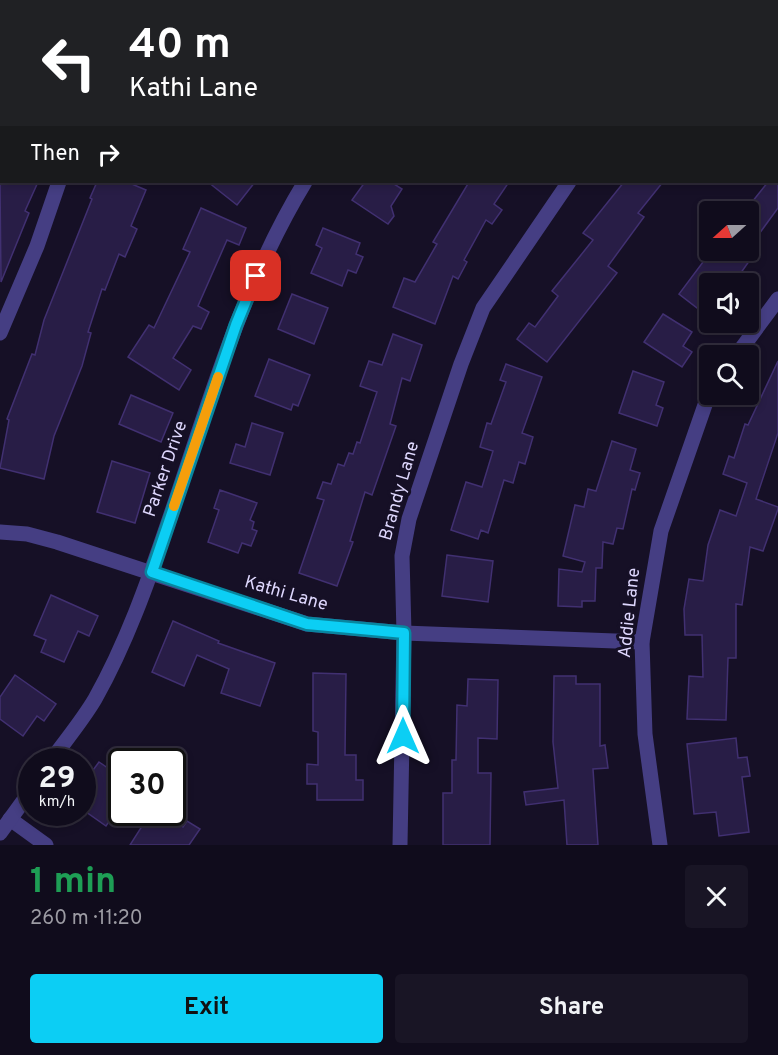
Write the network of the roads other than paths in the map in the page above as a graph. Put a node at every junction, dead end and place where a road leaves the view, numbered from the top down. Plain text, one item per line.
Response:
1 (59, 183) edge
2 (304, 183) edge
3 (568, 183) edge
4 (778, 299) edge
5 (0, 333) edge
6 (744, 345) edge
7 (705, 405) edge
8 (0, 532) edge
9 (152, 572) junction
10 (404, 633) junction
11 (642, 642) junction
12 (60, 748) edge
13 (18, 808) edge
14 (10, 819) junction
15 (0, 833) edge
16 (46, 845) edge
17 (400, 845) edge
18 (660, 845) edge

1 - 5 street
2 - 9 street, Parker Drive
3 - 10 street, Brandy Lane
4 - 6 street
7 - 11 street, Addie Lane
8 - 9 street, Kathi Lane
9 - 10 street, Kathi Lane
9 - 12 street, Parker Drive
10 - 11 street, Kathi Lane
10 - 17 street, Brandy Lane
11 - 18 street, Addie Lane
13 - 14 street
14 - 15 street
14 - 16 street

